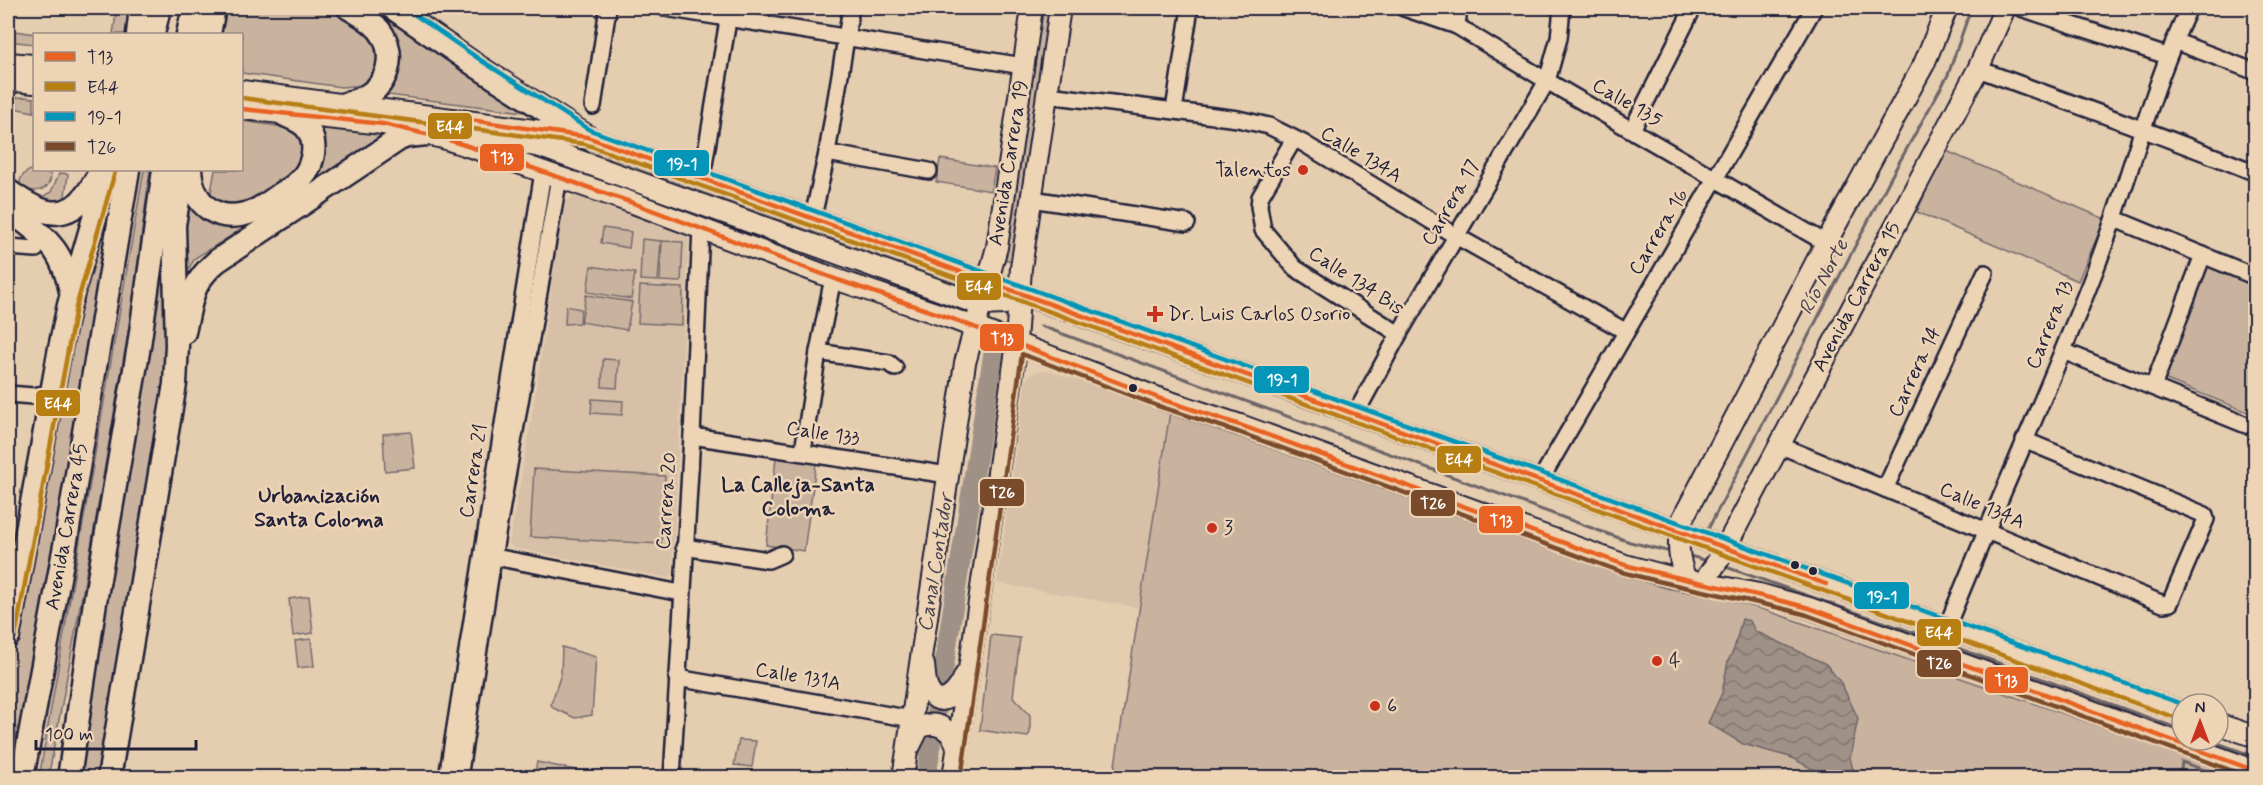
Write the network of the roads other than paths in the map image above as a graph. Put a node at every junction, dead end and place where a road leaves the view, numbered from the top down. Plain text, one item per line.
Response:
1 (141, 8) edge
2 (159, 8) edge
3 (194, 8) edge
4 (214, 8) edge
5 (349, 8) edge
6 (393, 8) edge
7 (608, 8) edge
8 (665, 8) edge
9 (851, 8) edge
10 (1032, 8) edge
11 (1060, 8) edge
12 (1190, 8) edge
13 (1404, 8) edge
14 (1459, 8) edge
15 (1562, 8) edge
16 (1694, 8) edge
17 (1814, 8) edge
18 (1947, 8) edge
19 (2005, 8) edge
20 (2021, 8) edge
21 (2189, 8) edge
22 (729, 13) edge
23 (1457, 26) junction
24 (138, 33) edge
25 (153, 33) edge
26 (188, 33) edge
27 (209, 33) edge
28 (846, 37) junction
29 (2174, 41) junction
30 (2167, 56) junction
31 (8, 57) edge
32 (33, 64) edge
33 (33, 65) edge
34 (1023, 66) junction
35 (1978, 69) junction
36 (2256, 72) edge
37 (14, 78) edge
38 (1547, 81) junction
39 (243, 91) edge
40 (1048, 94) junction
41 (342, 105) junction
42 (286, 106) junction
43 (593, 106) dead end
44 (243, 109) edge
45 (1173, 110) junction
46 (383, 124) junction
47 (2142, 129) junction
48 (1632, 130) junction
49 (427, 134) junction
50 (587, 137) junction
51 (1294, 139) junction
52 (827, 153) junction
53 (100, 171) edge
54 (108, 171) edge
55 (128, 171) edge
56 (164, 171) edge
57 (183, 171) edge
58 (190, 171) edge
59 (929, 171) dead end
60 (2256, 173) edge
61 (551, 174) junction
62 (702, 177) junction
63 (1716, 178) junction
64 (8, 191) edge
65 (682, 198) junction
66 (1032, 199) junction
67 (633, 203) junction
68 (8, 209) edge
69 (813, 217) junction
70 (2115, 219) junction
71 (1187, 223) dead end
72 (701, 228) junction
73 (1456, 236) junction
74 (1826, 243) junction
75 (8, 247) edge
76 (36, 249) dead end
77 (830, 251) junction
78 (2203, 255) junction
79 (1985, 273) dead end
80 (2256, 277) edge
81 (833, 278) junction
82 (988, 280) junction
83 (1019, 291) junction
84 (72, 297) junction
85 (981, 305) junction
86 (974, 327) junction
87 (1625, 331) junction
88 (1399, 334) junction
89 (1016, 344) junction
90 (2063, 351) junction
91 (818, 352) junction
92 (177, 366) junction
93 (895, 368) dead end
94 (2152, 387) junction
95 (52, 393) junction
96 (8, 394) edge
97 (1356, 413) junction
98 (2246, 425) dead end
99 (692, 436) junction
100 (2024, 440) junction
101 (1779, 445) junction
102 (803, 451) junction
103 (948, 475) junction
104 (1541, 479) junction
105 (1885, 489) junction
106 (1987, 531) junction
107 (1682, 535) junction
108 (684, 547) junction
109 (1720, 550) junction
110 (489, 552) junction
111 (782, 554) dead end
112 (1695, 575) junction
113 (681, 593) junction
114 (8, 636) edge
115 (1941, 640) junction
116 (922, 649) junction
117 (972, 652) junction
118 (677, 678) junction
119 (2170, 708) edge
120 (916, 723) junction
121 (2230, 728) edge
122 (2256, 738) edge
123 (954, 741) junction
124 (2256, 771) edge
125 (904, 772) edge
126 (22, 777) edge
127 (69, 777) edge
128 (109, 777) edge
129 (447, 777) edge
130 (459, 777) edge
131 (672, 777) edge
132 (953, 777) edge

1 - 24 highway
2 - 25 highway
3 - 26 highway
4 - 27 highway
5 - 41 highway
6 - 50 highway
7 - 43 street
8 - 22 street
9 - 28 street
10 - 34 main road, Avenida Carrera 19
11 - 40 main road, Avenida Carrera 19
12 - 45 street
13 - 23 street, Calle 135
14 - 23 street
15 - 38 street, Carrera 17
16 - 48 street
17 - 63 street, Carrera 16
18 - 74 main road
19 - 35 main road, Avenida Carrera 15
20 - 30 street
21 - 29 street, Carrera 13
22 - 28 street
22 - 62 street
23 - 38 street, Calle 135
28 - 34 street
28 - 52 street
29 - 30 street, Carrera 13
29 - 36 street
30 - 47 street, Carrera 13
31 - 32 street
33 - 37 main road
34 - 82 main road, Avenida Carrera 19
35 - 47 street
35 - 101 main road, Avenida Carrera 15
38 - 48 street, Calle 135
38 - 73 street, Carrera 17
39 - 42 main road
40 - 45 street, Calle 134A
40 - 66 main road, Avenida Carrera 19
41 - 42 main road
41 - 50 main road
42 - 44 main road
42 - 46 main road
42 - 58 highway
45 - 51 street, Calle 134A
46 - 49 main road
46 - 65 main road
47 - 60 street
47 - 70 street, Carrera 13
48 - 63 street, Calle 135
49 - 61 main road
49 - 92 highway
50 - 62 main road
51 - 73 street, Calle 134A
51 - 88 street, Calle 134 Bis
52 - 59 street
52 - 69 street
53 - 64 highway
54 - 84 highway, Avenida Carrera 45
55 - 126 highway, Avenida Carrera 45
56 - 127 highway, Avenida Carrera 45
57 - 92 highway
61 - 67 main road
61 - 110 street, Carrera 21
62 - 69 main road
63 - 74 street, Calle 135
63 - 87 street, Carrera 16
65 - 67 main road
65 - 77 main road
66 - 71 street
66 - 83 main road, Avenida Carrera 19
67 - 72 main road
68 - 84 highway
69 - 82 main road
70 - 78 street
70 - 90 street, Carrera 13
72 - 81 main road
72 - 99 street, Carrera 20
73 - 87 street, Calle 134A
73 - 88 street, Carrera 17
74 - 107 main road
75 - 76 street
77 - 81 main road
77 - 85 main road
78 - 80 street
78 - 94 street
79 - 105 street, Carrera 14
81 - 86 main road
81 - 91 street
82 - 83 main road
82 - 85 main road, Avenida Carrera 19
83 - 85 main road
83 - 89 main road, Avenida Carrera 19
83 - 97 main road
84 - 95 highway, Avenida Carrera 45
85 - 86 main road, Avenida Carrera 19
86 - 89 main road
86 - 103 main road, Avenida Carrera 19
87 - 104 street, Carrera 16
88 - 97 street, Carrera 17
89 - 112 main road
89 - 117 main road, Avenida Carrera 19
90 - 94 street
90 - 100 street, Carrera 13
91 - 93 street
91 - 102 street
92 - 128 highway
94 - 98 street
95 - 96 street
95 - 114 highway, Avenida Carrera 45
97 - 104 main road
99 - 102 street, Calle 133
99 - 108 street, Carrera 20
100 - 106 street, Carrera 13
100 - 106 street, Calle 134A
101 - 105 street, Calle 134A
101 - 109 main road, Avenida Carrera 15
102 - 103 street, Calle 133
103 - 116 main road, Avenida Carrera 19
104 - 107 main road
105 - 106 street, Calle 134A
106 - 115 street, Carrera 13
107 - 109 main road
107 - 112 main road
108 - 111 street
108 - 113 street, Carrera 20
109 - 112 main road, Avenida Carrera 15
109 - 115 main road
110 - 113 street
110 - 129 street, Carrera 21
110 - 130 street, Carrera 21
112 - 115 main road
113 - 118 street, Carrera 20
115 - 119 main road
115 - 124 main road
116 - 117 main road
116 - 120 main road, Avenida Carrera 19
117 - 123 main road, Avenida Carrera 19
118 - 120 street, Calle 131A
118 - 131 street, Carrera 20
120 - 123 main road
120 - 125 main road, Avenida Carrera 19
121 - 122 main road
123 - 132 main road, Avenida Carrera 19

